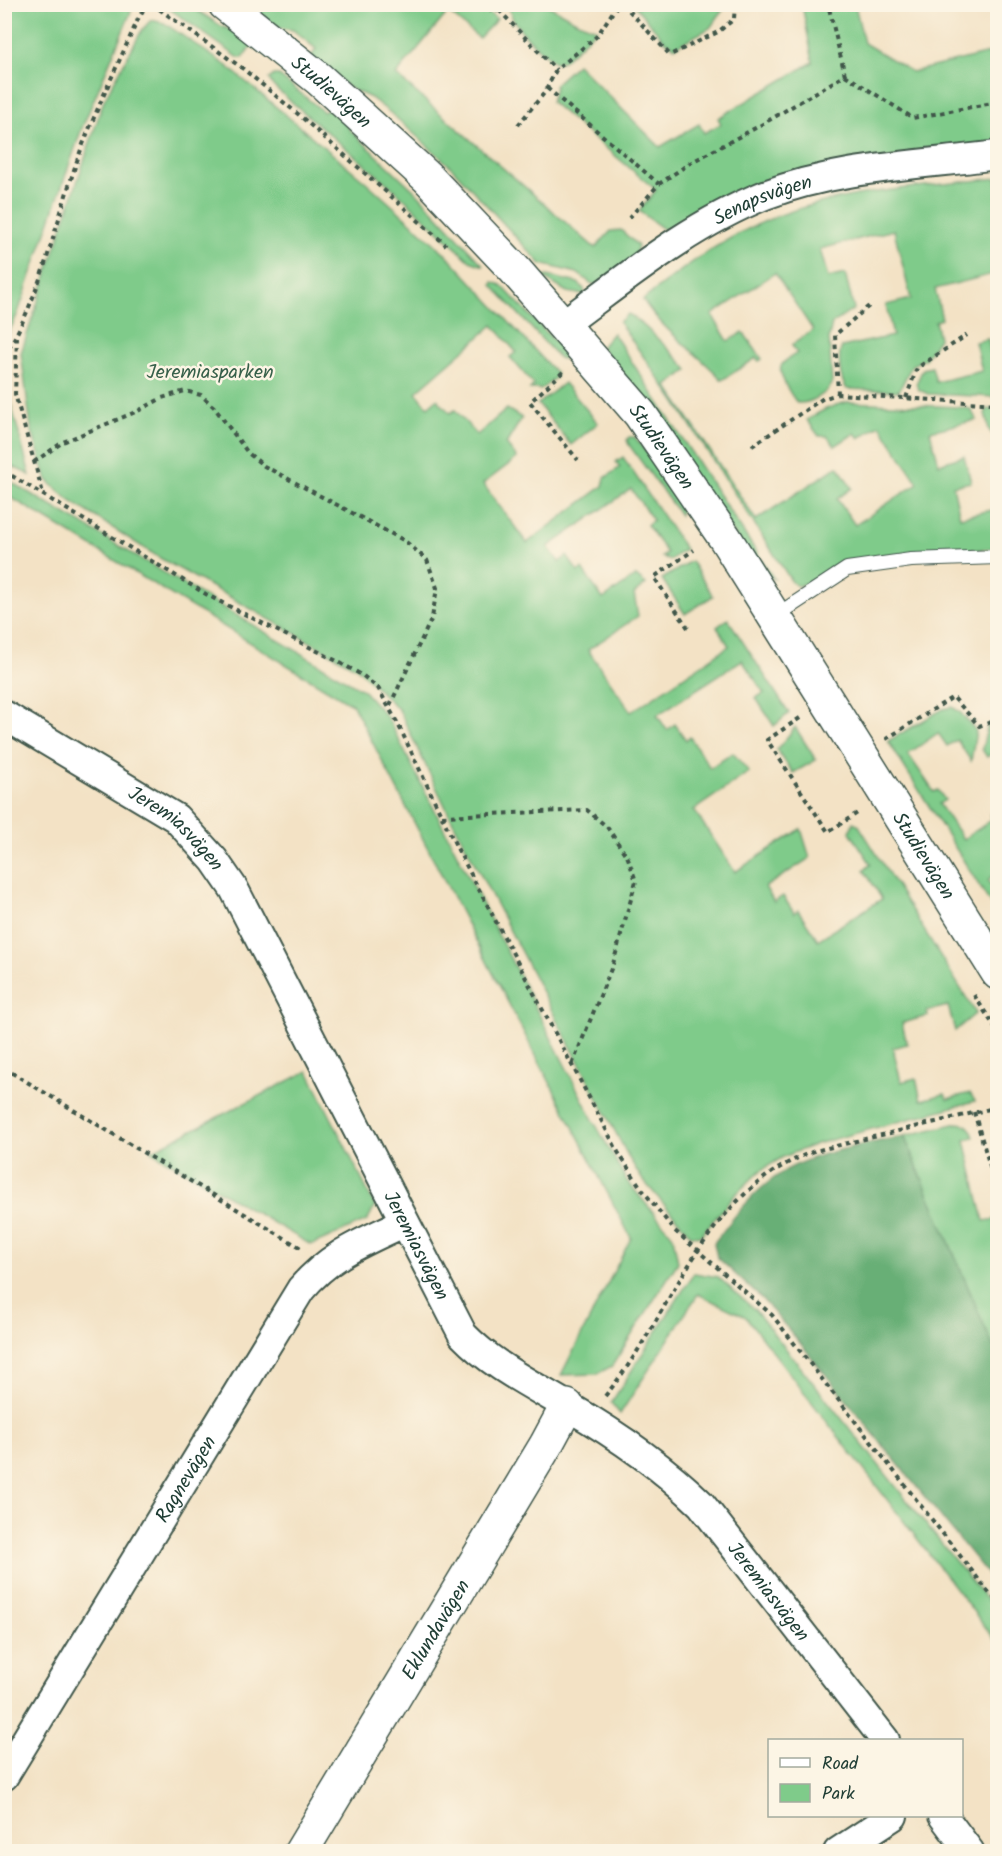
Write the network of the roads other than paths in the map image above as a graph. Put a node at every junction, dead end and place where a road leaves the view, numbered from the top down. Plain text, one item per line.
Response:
1 (225, 4) edge
2 (998, 155) edge
3 (562, 325) junction
4 (998, 557) edge
5 (774, 617) junction
6 (4, 715) edge
7 (985, 982) edge
8 (403, 1222) junction
9 (577, 1412) junction
10 (884, 1739) edge
11 (4, 1776) edge
12 (890, 1817) edge
13 (944, 1817) edge
14 (301, 1851) edge
15 (838, 1851) edge
16 (970, 1851) edge

1 - 3 street, Studievägen
2 - 3 street, Senapsvägen
3 - 5 street, Studievägen
4 - 5 lane
5 - 7 street, Studievägen
6 - 8 street, Jeremiasvägen
8 - 9 street, Jeremiasvägen
8 - 11 street, Ragnevägen
9 - 10 street, Jeremiasvägen
9 - 14 street, Eklundavägen
12 - 15 street
13 - 16 street

